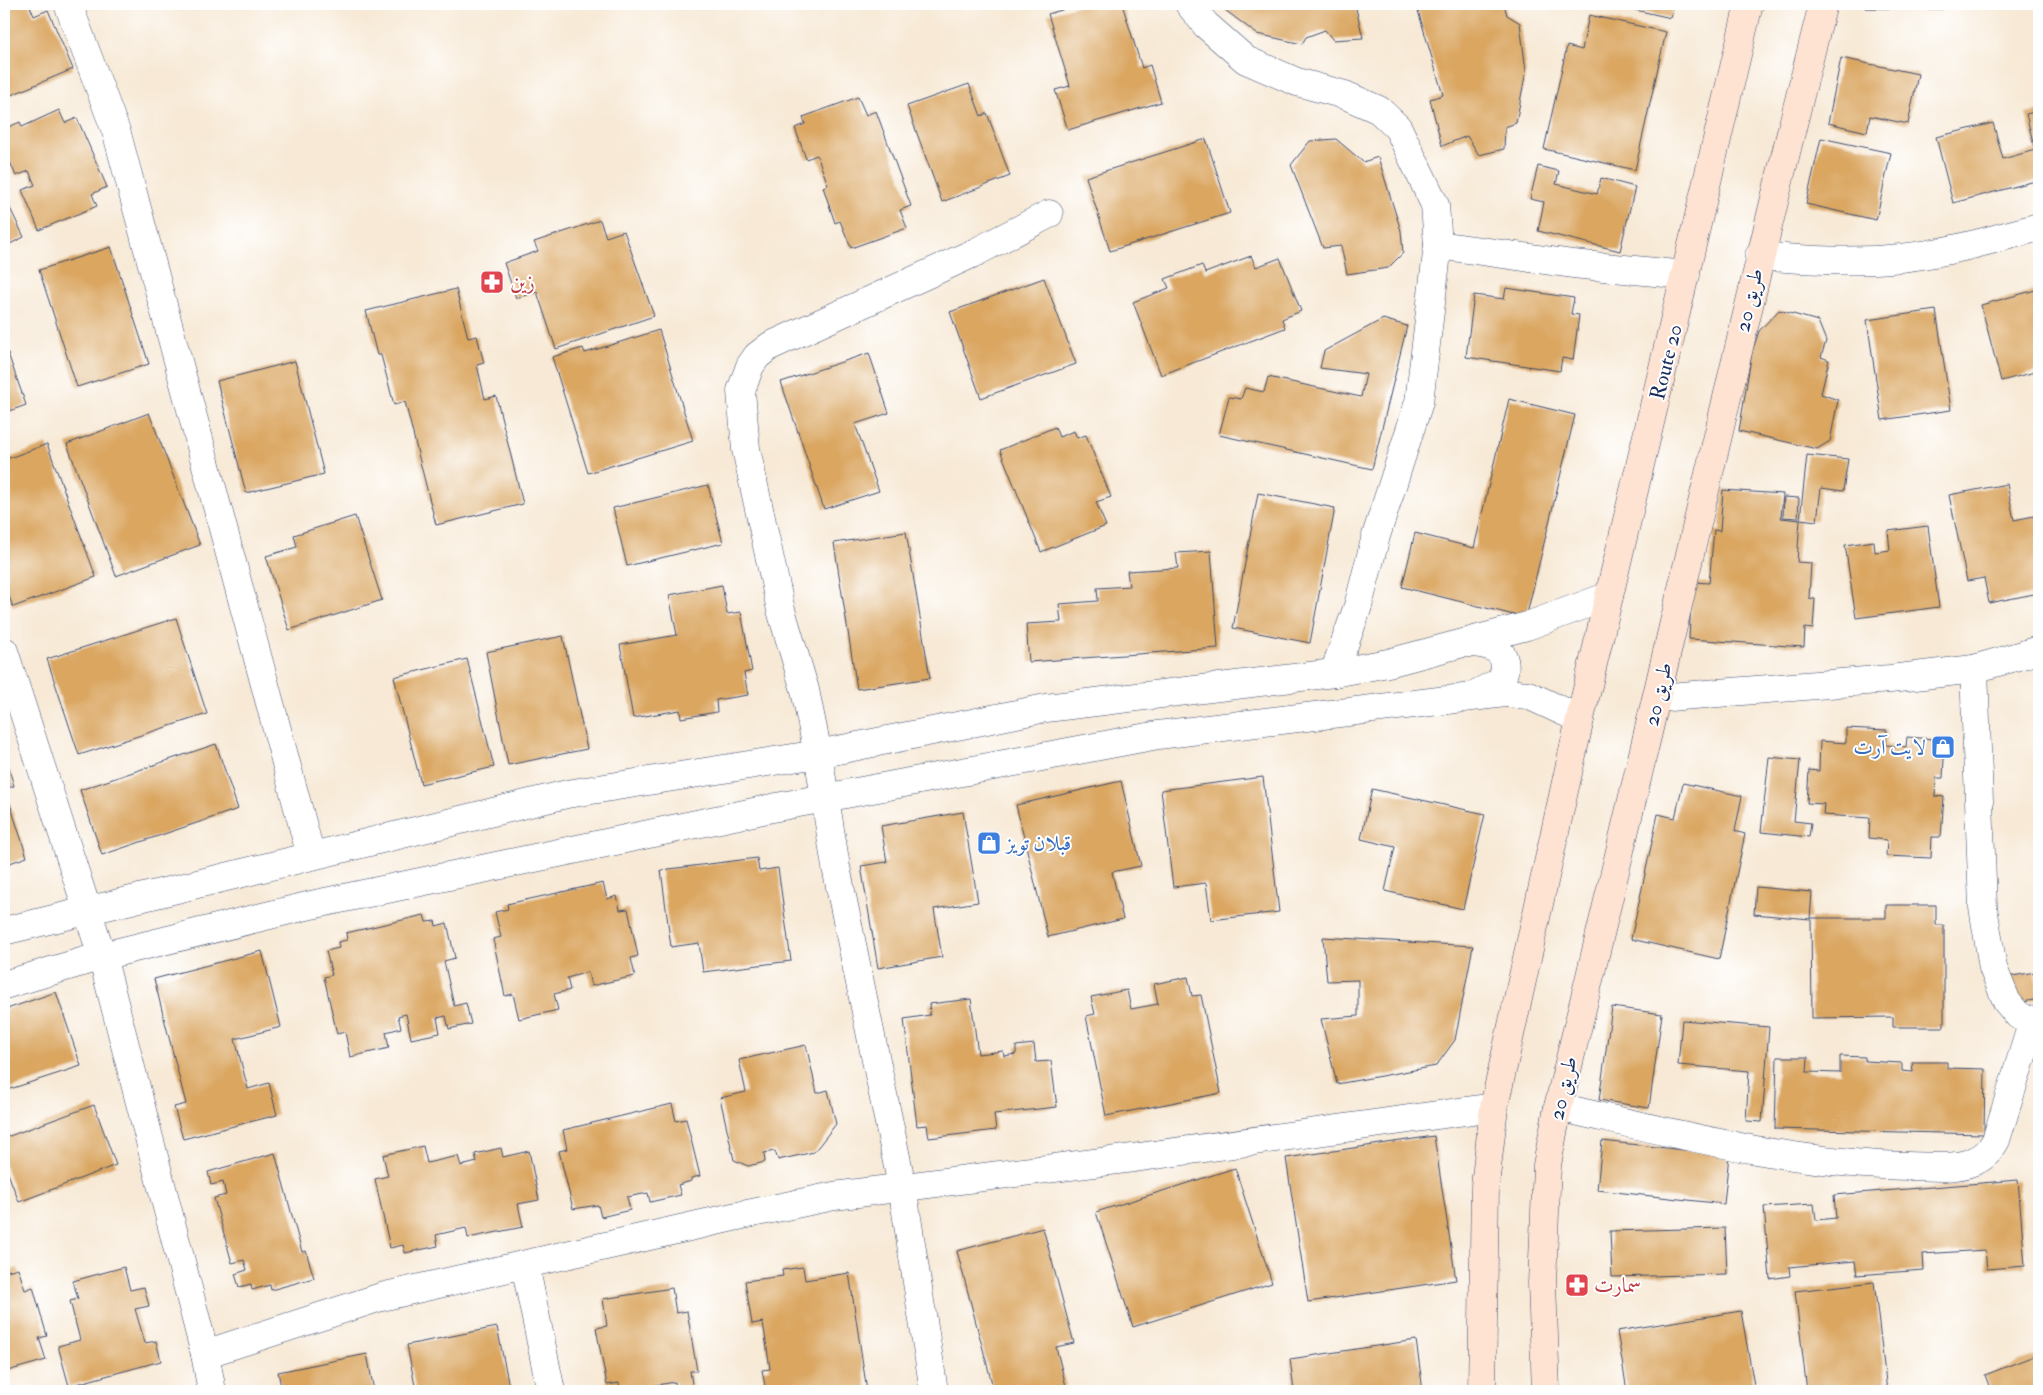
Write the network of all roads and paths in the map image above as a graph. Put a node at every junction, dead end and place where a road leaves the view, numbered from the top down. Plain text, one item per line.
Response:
1 (68, 4) edge
2 (1189, 4) edge
3 (1749, 4) edge
4 (1823, 4) edge
5 (1049, 214) dead end
6 (2039, 227) edge
7 (1438, 245) junction
8 (1759, 256) junction
9 (1686, 275) junction
10 (1609, 596) junction
11 (1464, 642) junction
12 (2039, 650) edge
13 (4, 651) edge
14 (1974, 669) junction
15 (1334, 673) junction
16 (1468, 697) junction
17 (1657, 698) junction
18 (1580, 719) junction
19 (818, 754) junction
20 (826, 798) junction
21 (311, 856) junction
22 (89, 911) junction
23 (4, 931) edge
24 (102, 956) junction
25 (4, 986) edge
26 (2036, 1025) edge
27 (1494, 1107) junction
28 (1558, 1107) junction
29 (902, 1186) junction
30 (525, 1265) junction
31 (205, 1354) junction
32 (212, 1391) edge
33 (551, 1391) edge
34 (934, 1391) edge
35 (1482, 1391) edge
36 (1546, 1391) edge

1 - 21 street
2 - 7 street
3 - 9 main road, Route 20
4 - 8 main road, طريق 20
5 - 19 street
6 - 8 street
7 - 9 street
7 - 15 street
8 - 17 main road, طريق 20
9 - 10 main road, Route 20
10 - 11 street
10 - 18 main road, Route 20
11 - 15 street
11 - 16 street
12 - 14 street
13 - 22 street
14 - 17 street
14 - 26 street
15 - 19 street
16 - 18 street
16 - 20 street
17 - 28 main road, طريق 20
18 - 27 main road
19 - 20 street
19 - 21 street
20 - 24 street
20 - 29 street
21 - 22 street
22 - 23 street
22 - 24 street
24 - 25 street
24 - 31 street
26 - 28 street
27 - 29 street
27 - 35 main road
28 - 36 main road, طريق 20
29 - 30 street
29 - 34 street
30 - 31 street
30 - 33 street
31 - 32 street

